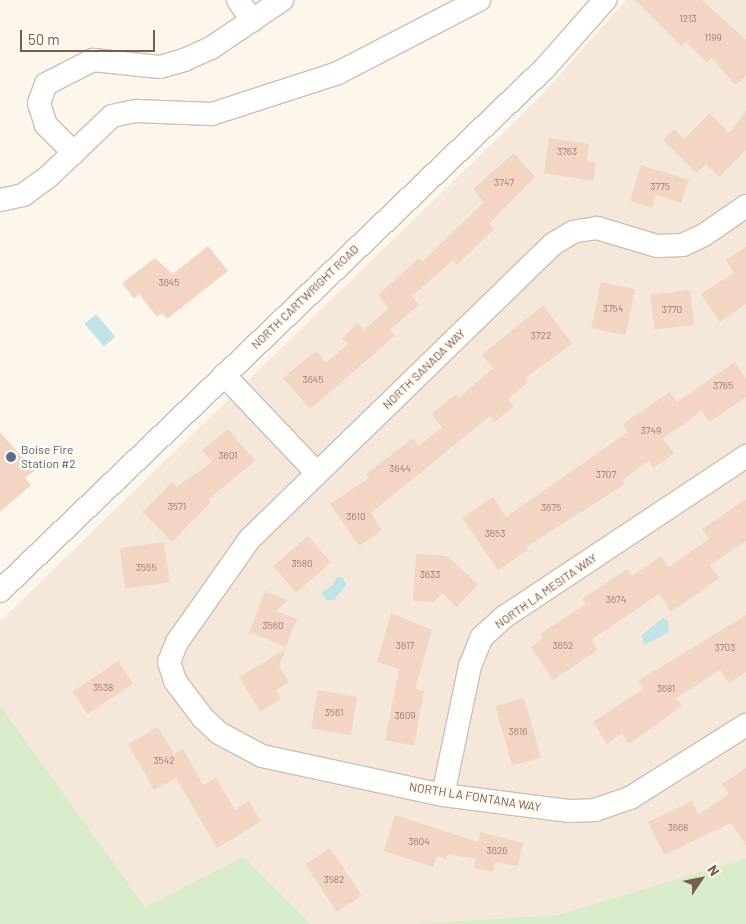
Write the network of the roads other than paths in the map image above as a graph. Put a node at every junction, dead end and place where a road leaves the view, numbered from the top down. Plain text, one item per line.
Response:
1 (238, 0) edge
2 (282, 0) edge
3 (479, 0) edge
4 (605, 0) edge
5 (252, 21) junction
6 (74, 153) junction
7 (0, 200) edge
8 (746, 206) edge
9 (224, 375) junction
10 (746, 456) edge
11 (316, 472) junction
12 (0, 591) edge
13 (169, 662) joint
14 (746, 726) edge
15 (443, 795) junction

1 - 5 street
2 - 5 street
3 - 6 street
4 - 9 street, NORTH CARTWRIGHT ROAD
5 - 6 street
6 - 7 street
8 - 11 street, NORTH SANADA WAY
9 - 11 street
9 - 12 street, NORTH CARTWRIGHT ROAD
10 - 15 street, NORTH LA MESITA WAY
11 - 13 street, NORTH SANADA WAY
13 - 15 street, NORTH LA FONTANA WAY
14 - 15 street, NORTH LA FONTANA WAY

